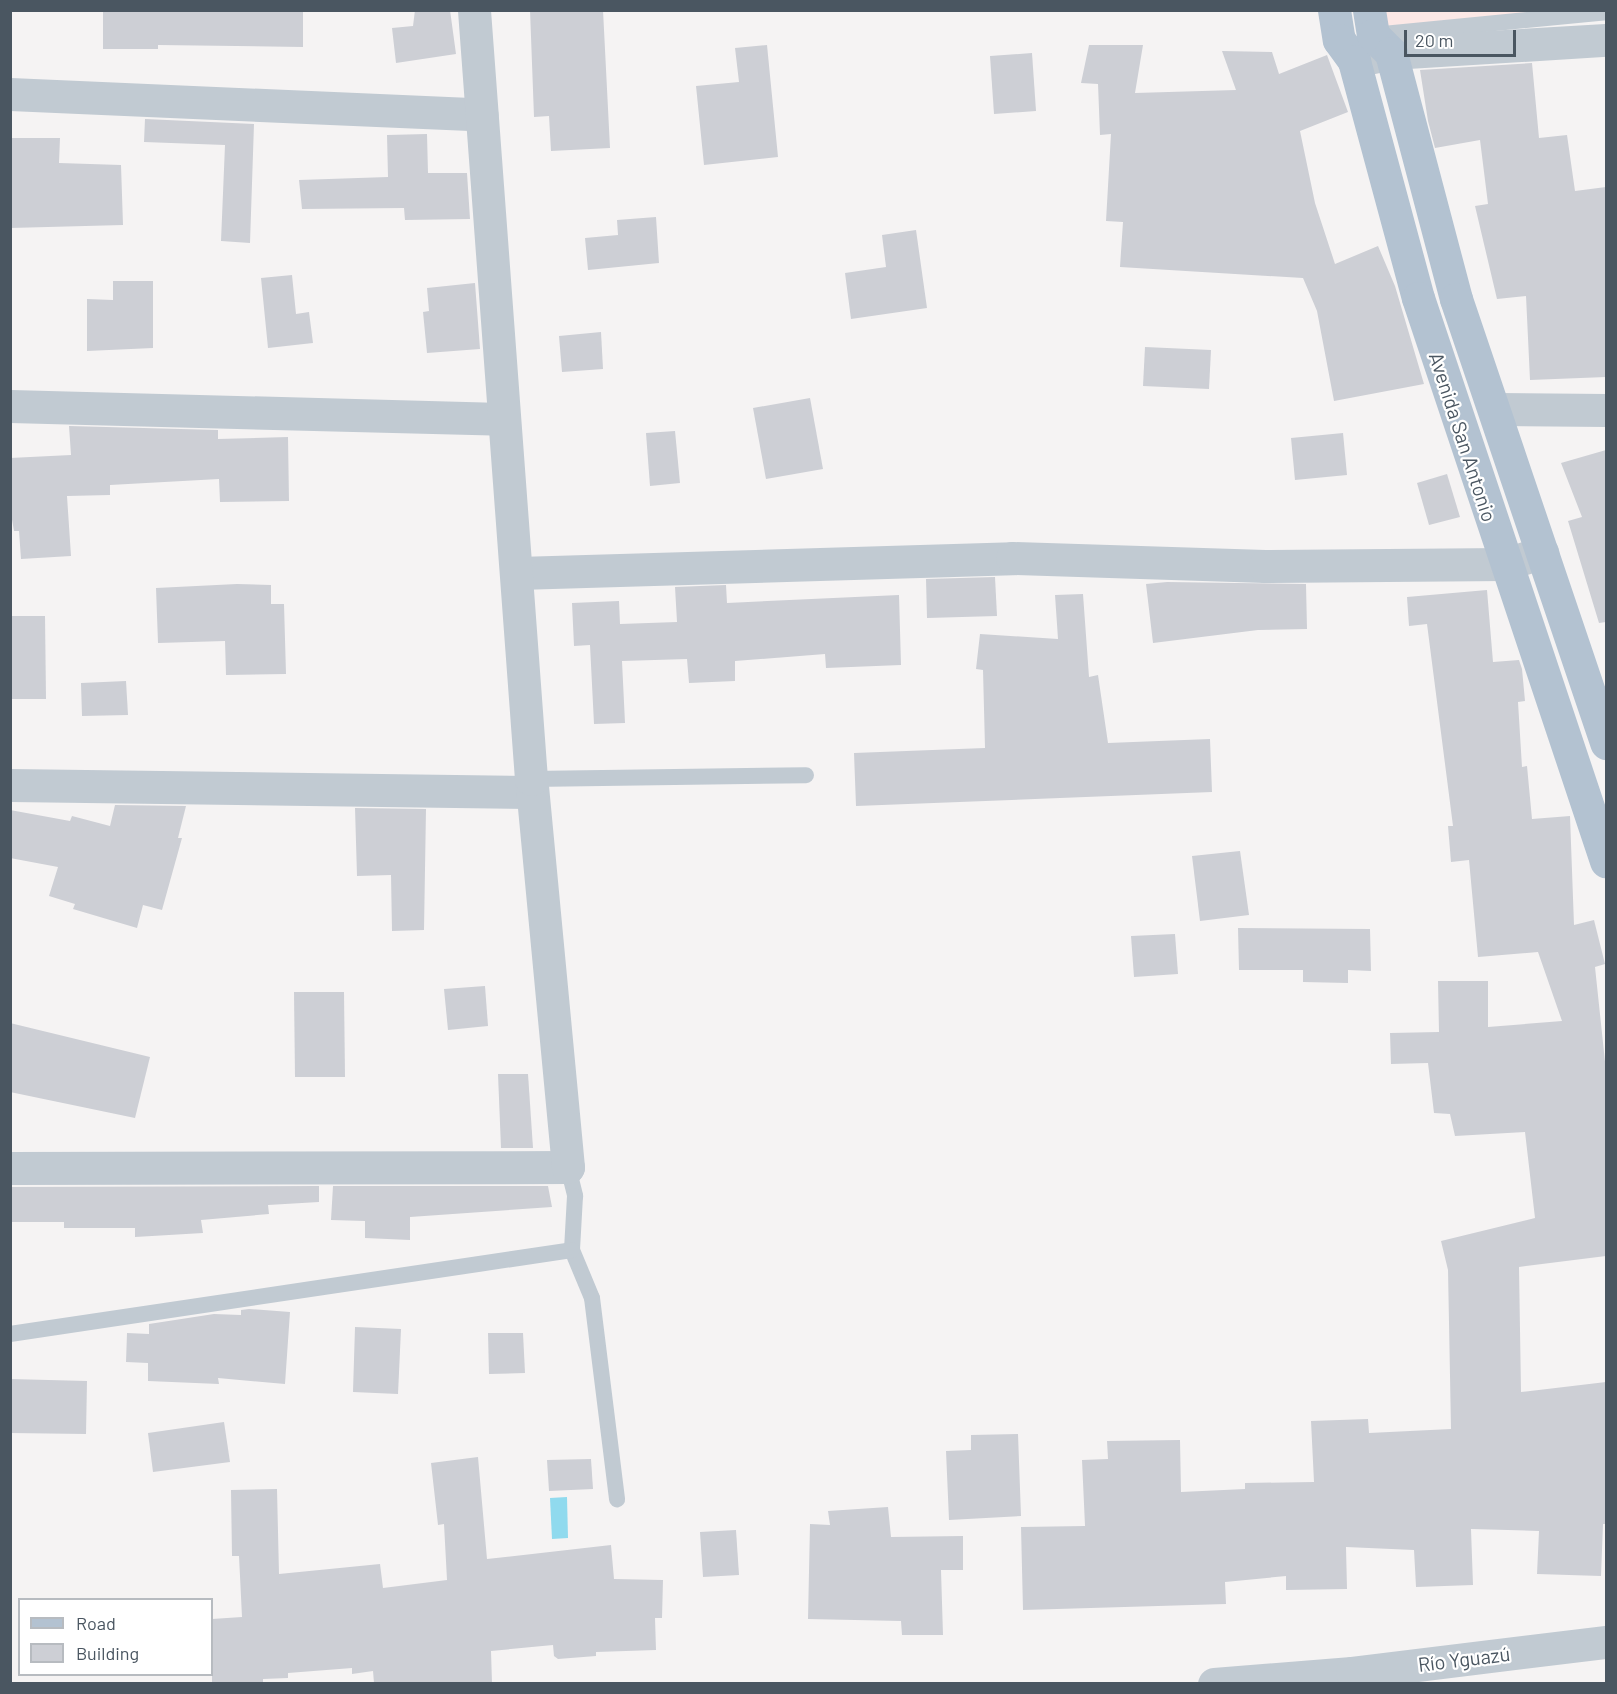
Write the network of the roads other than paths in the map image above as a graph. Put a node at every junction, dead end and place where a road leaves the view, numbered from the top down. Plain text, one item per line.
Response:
1 (474, 10) edge
2 (1606, 12) edge
3 (1378, 33) edge
4 (1342, 37) edge
5 (1606, 40) edge
6 (10, 94) edge
7 (482, 115) junction
8 (10, 406) edge
9 (1496, 409) junction
10 (1606, 410) edge
11 (502, 419) junction
12 (1542, 553) junction
13 (1505, 564) junction
14 (518, 573) junction
15 (1606, 743) edge
16 (806, 775) dead end
17 (10, 785) edge
18 (532, 785) junction
19 (1606, 861) edge
20 (568, 1167) junction
21 (10, 1168) edge
22 (572, 1250) junction
23 (10, 1334) edge
24 (617, 1499) dead end
25 (1606, 1642) edge
26 (1214, 1683) edge

1 - 7 street
2 - 3 lane
3 - 4 street
3 - 5 street
3 - 9 main road, Avenida San Antonio
4 - 13 main road, Avenida San Antonio
6 - 7 street
7 - 11 street
8 - 11 street
9 - 10 street
9 - 12 main road, Avenida San Antonio
11 - 14 street
12 - 13 street
12 - 15 main road, Avenida San Antonio
13 - 14 street
13 - 19 main road, Avenida San Antonio
14 - 18 street
16 - 18 lane
17 - 18 street
18 - 20 street
20 - 21 street
20 - 22 lane
22 - 23 lane
22 - 24 lane
25 - 26 street, Río Yguazú

